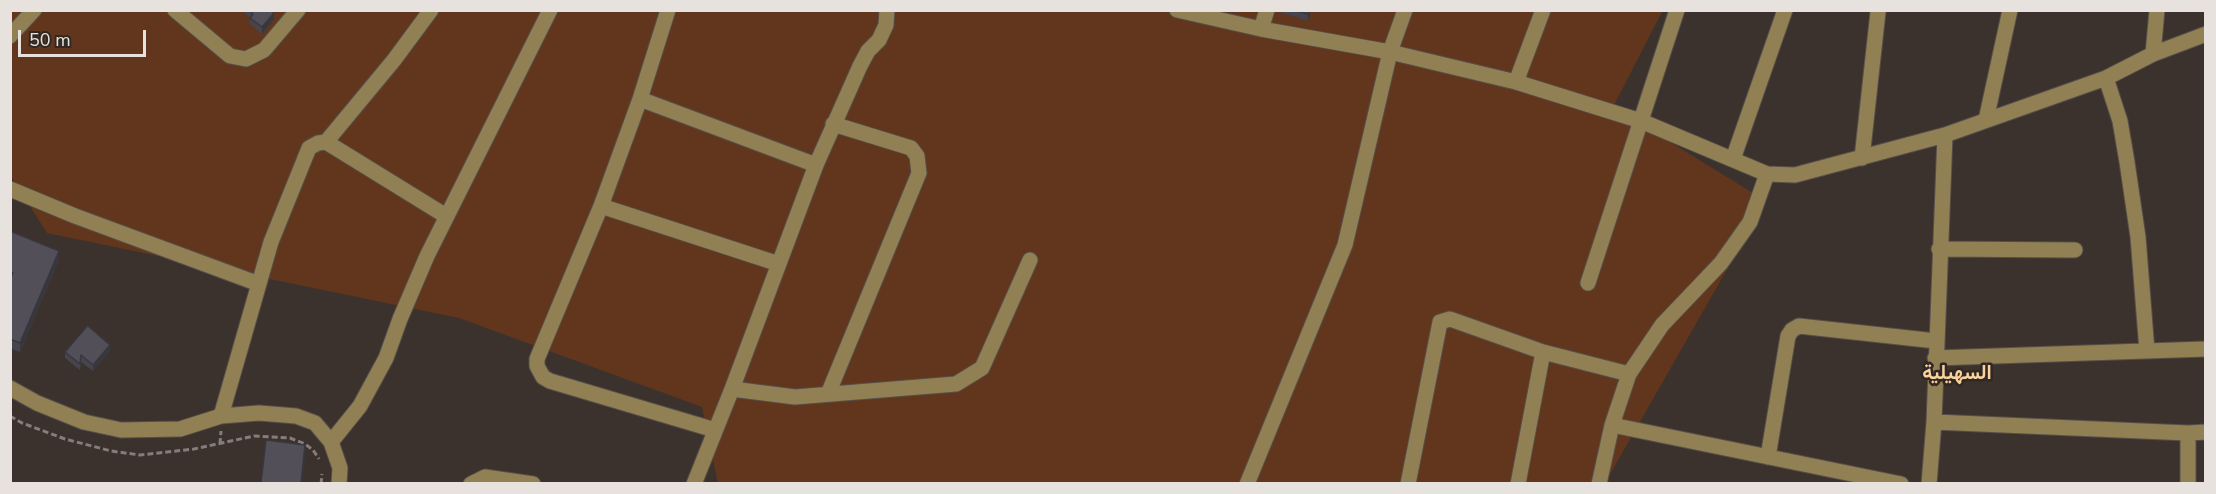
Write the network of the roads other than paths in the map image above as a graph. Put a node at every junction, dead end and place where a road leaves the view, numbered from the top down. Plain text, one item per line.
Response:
1 (33, 10) edge
2 (176, 10) edge
3 (298, 10) edge
4 (430, 10) edge
5 (550, 10) edge
6 (668, 10) edge
7 (887, 10) edge
8 (1177, 10) edge
9 (1267, 10) edge
10 (1405, 10) edge
11 (1543, 10) edge
12 (1677, 10) edge
13 (1785, 10) edge
14 (2010, 10) edge
15 (2157, 10) edge
16 (1878, 12) dead end
17 (1261, 29) junction
18 (2205, 34) edge
19 (10, 36) edge
20 (1390, 52) junction
21 (2152, 54) junction
22 (2106, 78) junction
23 (1516, 82) junction
24 (640, 99) junction
25 (1986, 120) junction
26 (1641, 121) junction
27 (833, 124) junction
28 (1945, 135) junction
29 (326, 142) junction
30 (1862, 158) junction
31 (1733, 159) junction
32 (816, 165) junction
33 (1767, 174) junction
34 (10, 189) edge
35 (601, 206) junction
36 (446, 216) junction
37 (1939, 249) junction
38 (2075, 250) dead end
39 (1030, 260) dead end
40 (779, 264) junction
41 (259, 284) junction
42 (1588, 284) dead end
43 (1936, 341) junction
44 (2205, 349) edge
45 (2147, 351) junction
46 (1543, 352) junction
47 (1935, 358) junction
48 (1629, 374) junction
49 (10, 388) edge
50 (732, 389) junction
51 (828, 394) junction
52 (221, 416) junction
53 (1934, 423) junction
54 (1612, 425) junction
55 (715, 430) junction
56 (2205, 432) edge
57 (2188, 433) junction
58 (332, 442) junction
59 (1768, 457) junction
60 (339, 483) edge
61 (471, 483) edge
62 (533, 483) edge
63 (694, 483) edge
64 (1246, 483) edge
65 (1408, 483) edge
66 (1518, 483) edge
67 (1599, 483) edge
68 (1901, 483) edge
69 (1929, 483) edge
70 (2188, 483) edge

1 - 19 street
2 - 3 street
4 - 29 street
5 - 36 street
6 - 24 street
7 - 27 street
8 - 17 street
9 - 17 street
10 - 20 street
11 - 23 street
12 - 26 street
13 - 31 street
14 - 25 street
15 - 21 street
16 - 30 street
17 - 20 street
18 - 21 street
20 - 23 street
20 - 64 street
21 - 22 street
22 - 25 street
22 - 45 street
23 - 26 street
24 - 32 street
24 - 35 street
25 - 28 street
26 - 31 street
26 - 42 street
27 - 32 street
27 - 51 street
28 - 30 street
28 - 37 street
29 - 36 street
29 - 41 street
30 - 33 street
31 - 33 street
32 - 40 street
33 - 48 street
34 - 41 street
35 - 40 street
35 - 55 street
36 - 58 street
37 - 38 street
37 - 43 street
39 - 51 street
40 - 50 street
41 - 52 street
43 - 47 street
43 - 59 street
44 - 45 street
45 - 47 street
46 - 48 street
46 - 65 street
46 - 66 street
47 - 53 street
48 - 54 street
49 - 52 street
50 - 51 street
50 - 55 street
52 - 58 street
53 - 57 street
53 - 69 street
54 - 59 street
54 - 67 street
55 - 63 street
56 - 57 street
57 - 70 street
58 - 60 street
59 - 68 street
61 - 62 street

